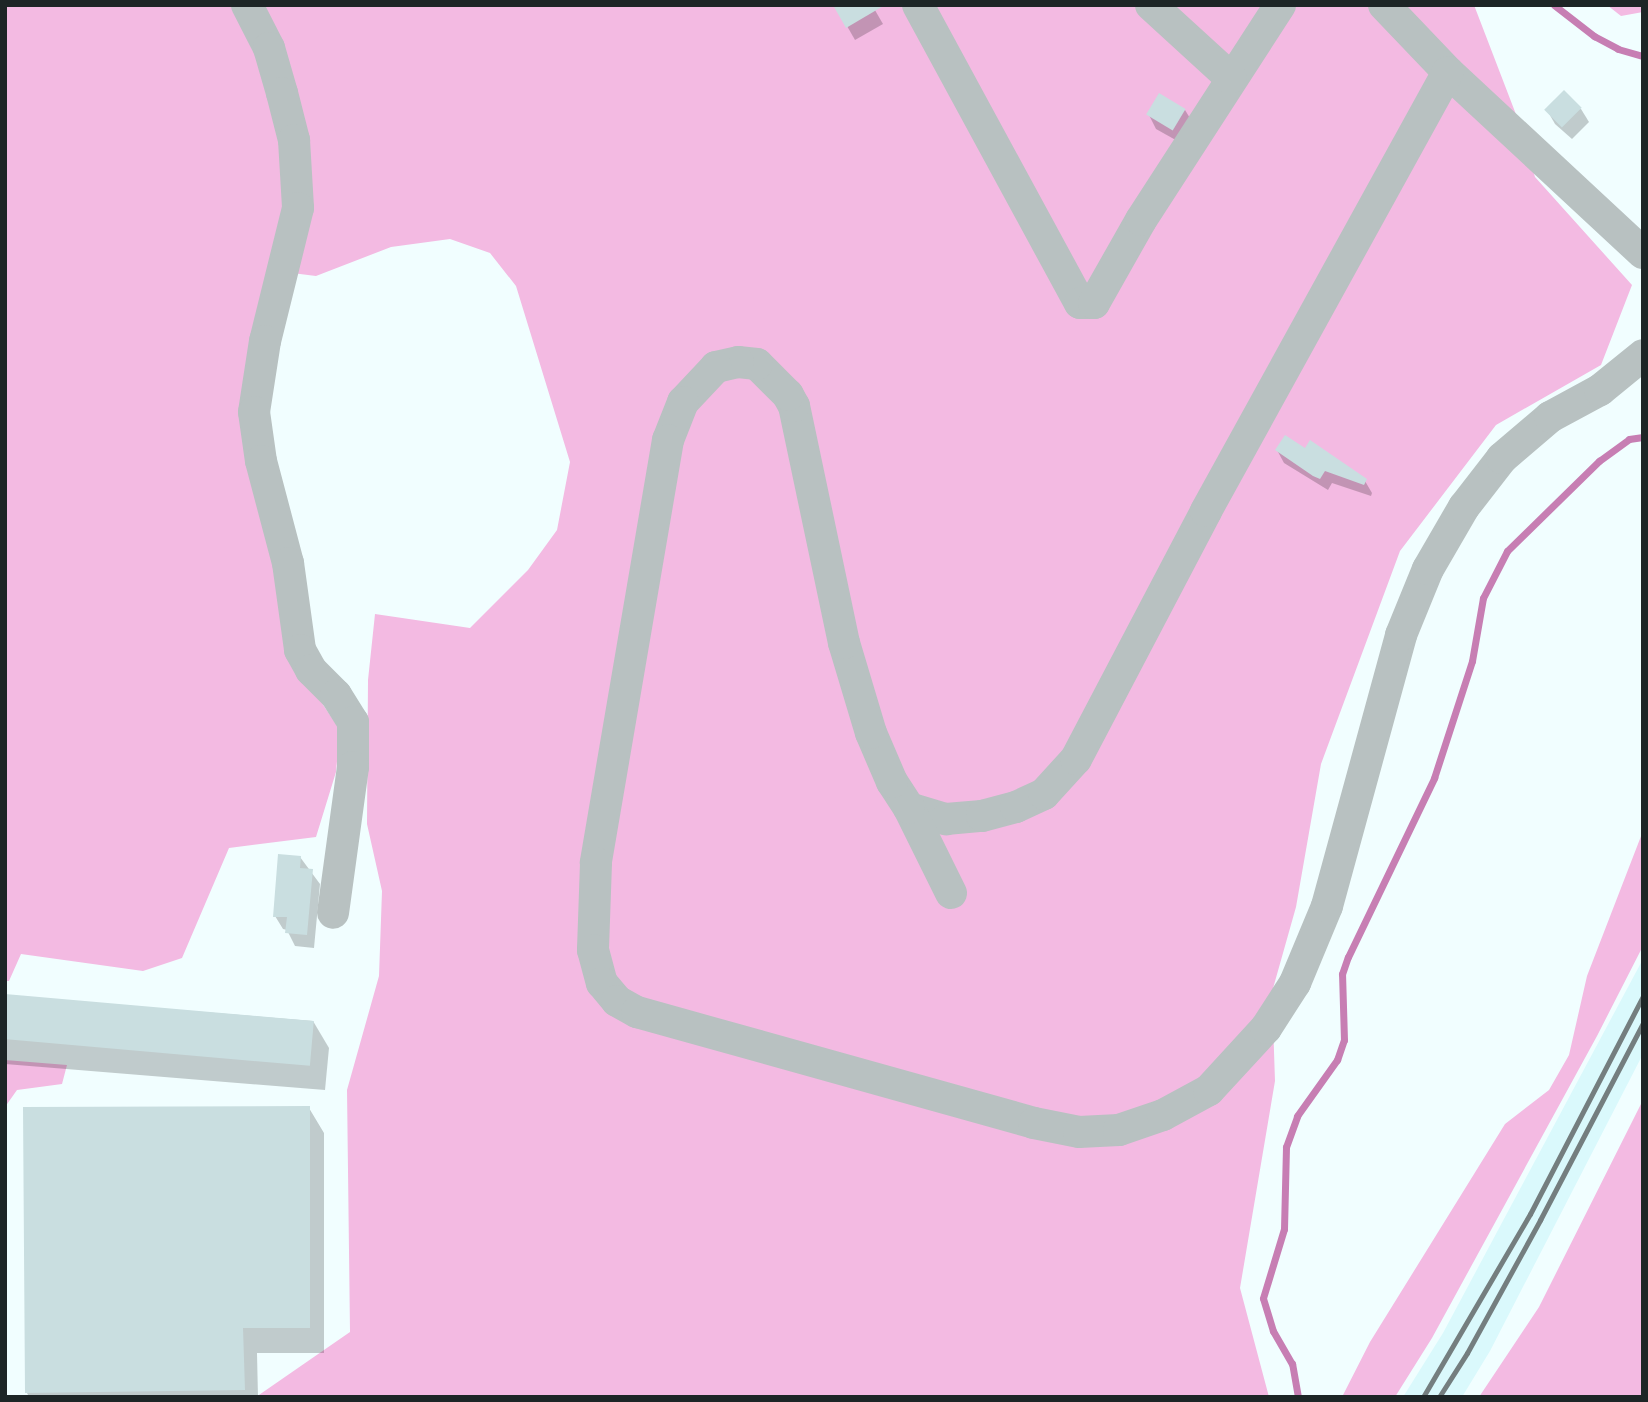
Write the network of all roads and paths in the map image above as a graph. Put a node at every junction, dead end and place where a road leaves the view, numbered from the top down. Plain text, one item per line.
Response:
1 (247, 5) edge
2 (918, 5) edge
3 (1151, 5) edge
4 (1280, 5) edge
5 (1384, 5) edge
6 (1448, 72) junction
7 (1231, 78) junction
8 (1643, 253) edge
9 (1643, 355) edge
10 (909, 808) junction
11 (950, 893) dead end
12 (333, 913) dead end

1 - 12 lane
2 - 7 lane
3 - 7 lane
4 - 7 lane
5 - 6 lane
6 - 8 lane
6 - 10 lane
9 - 10 lane
10 - 11 lane

